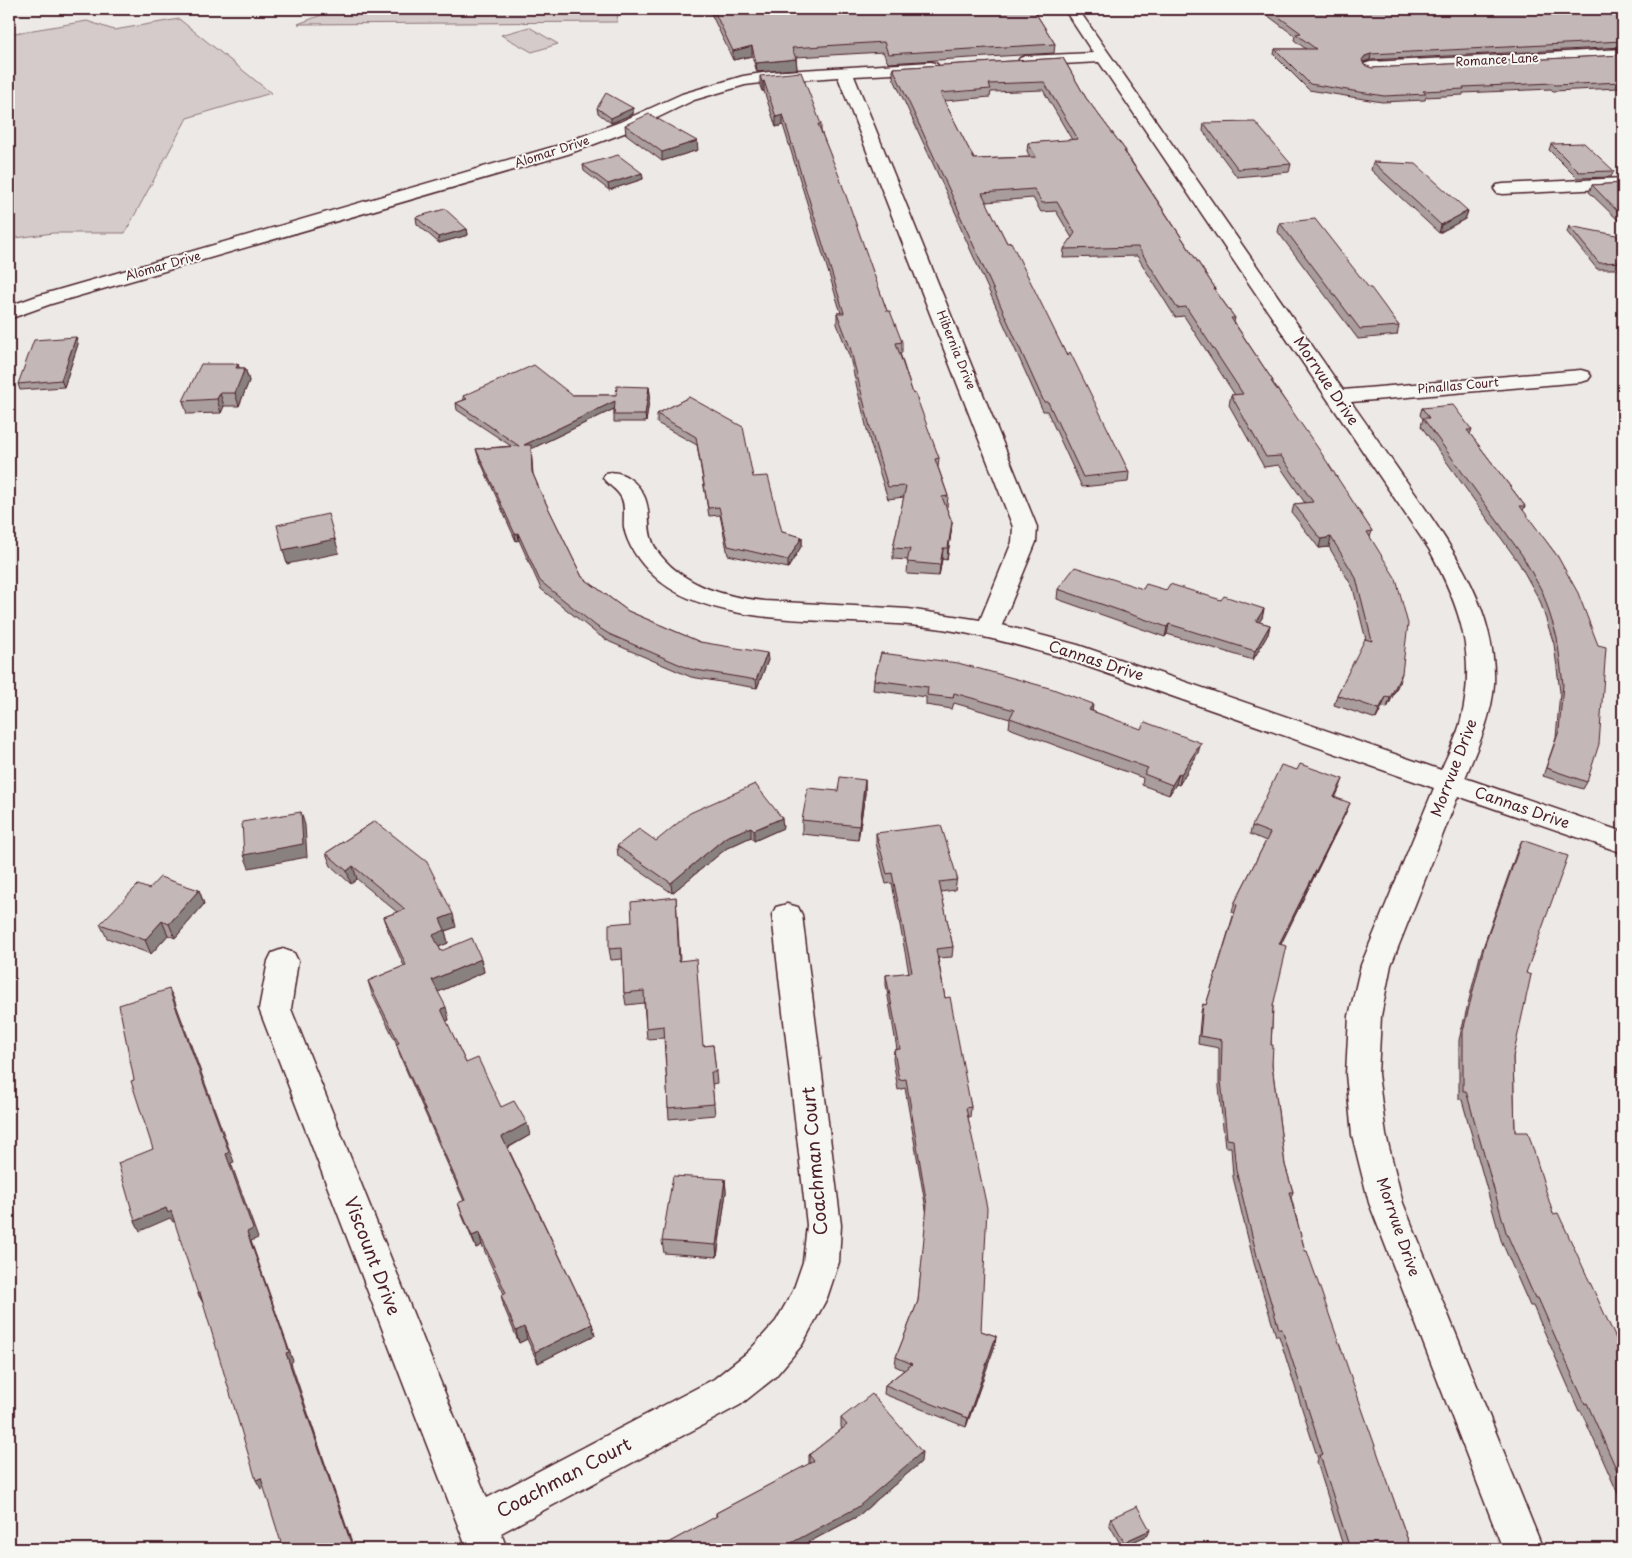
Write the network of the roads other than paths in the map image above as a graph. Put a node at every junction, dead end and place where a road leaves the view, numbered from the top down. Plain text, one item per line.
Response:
1 (1071, 9) edge
2 (1623, 54) edge
3 (1104, 57) junction
4 (1008, 62) edge
5 (950, 66) edge
6 (1370, 66) edge
7 (844, 72) junction
8 (1623, 183) edge
9 (1503, 189) dead end
10 (9, 313) edge
11 (1581, 376) dead end
12 (1336, 397) junction
13 (614, 478) dead end
14 (988, 630) junction
15 (1449, 783) junction
16 (1623, 843) edge
17 (787, 915) dead end
18 (283, 961) dead end
19 (482, 1536) edge
20 (1523, 1549) edge

1 - 3 street, Morrvue Drive
2 - 6 street, Romance Lane
3 - 4 street
3 - 12 street, Morrvue Drive
5 - 7 street, Alomar Drive
7 - 10 street, Alomar Drive
7 - 14 street, Hibernia Drive
8 - 9 street
11 - 12 street, Pinallas Court
12 - 15 street, Morrvue Drive
13 - 14 street, Cannas Drive
14 - 15 street, Cannas Drive
15 - 16 street, Cannas Drive
15 - 20 street, Morrvue Drive
17 - 19 street, Coachman Court
18 - 19 street, Viscount Drive

